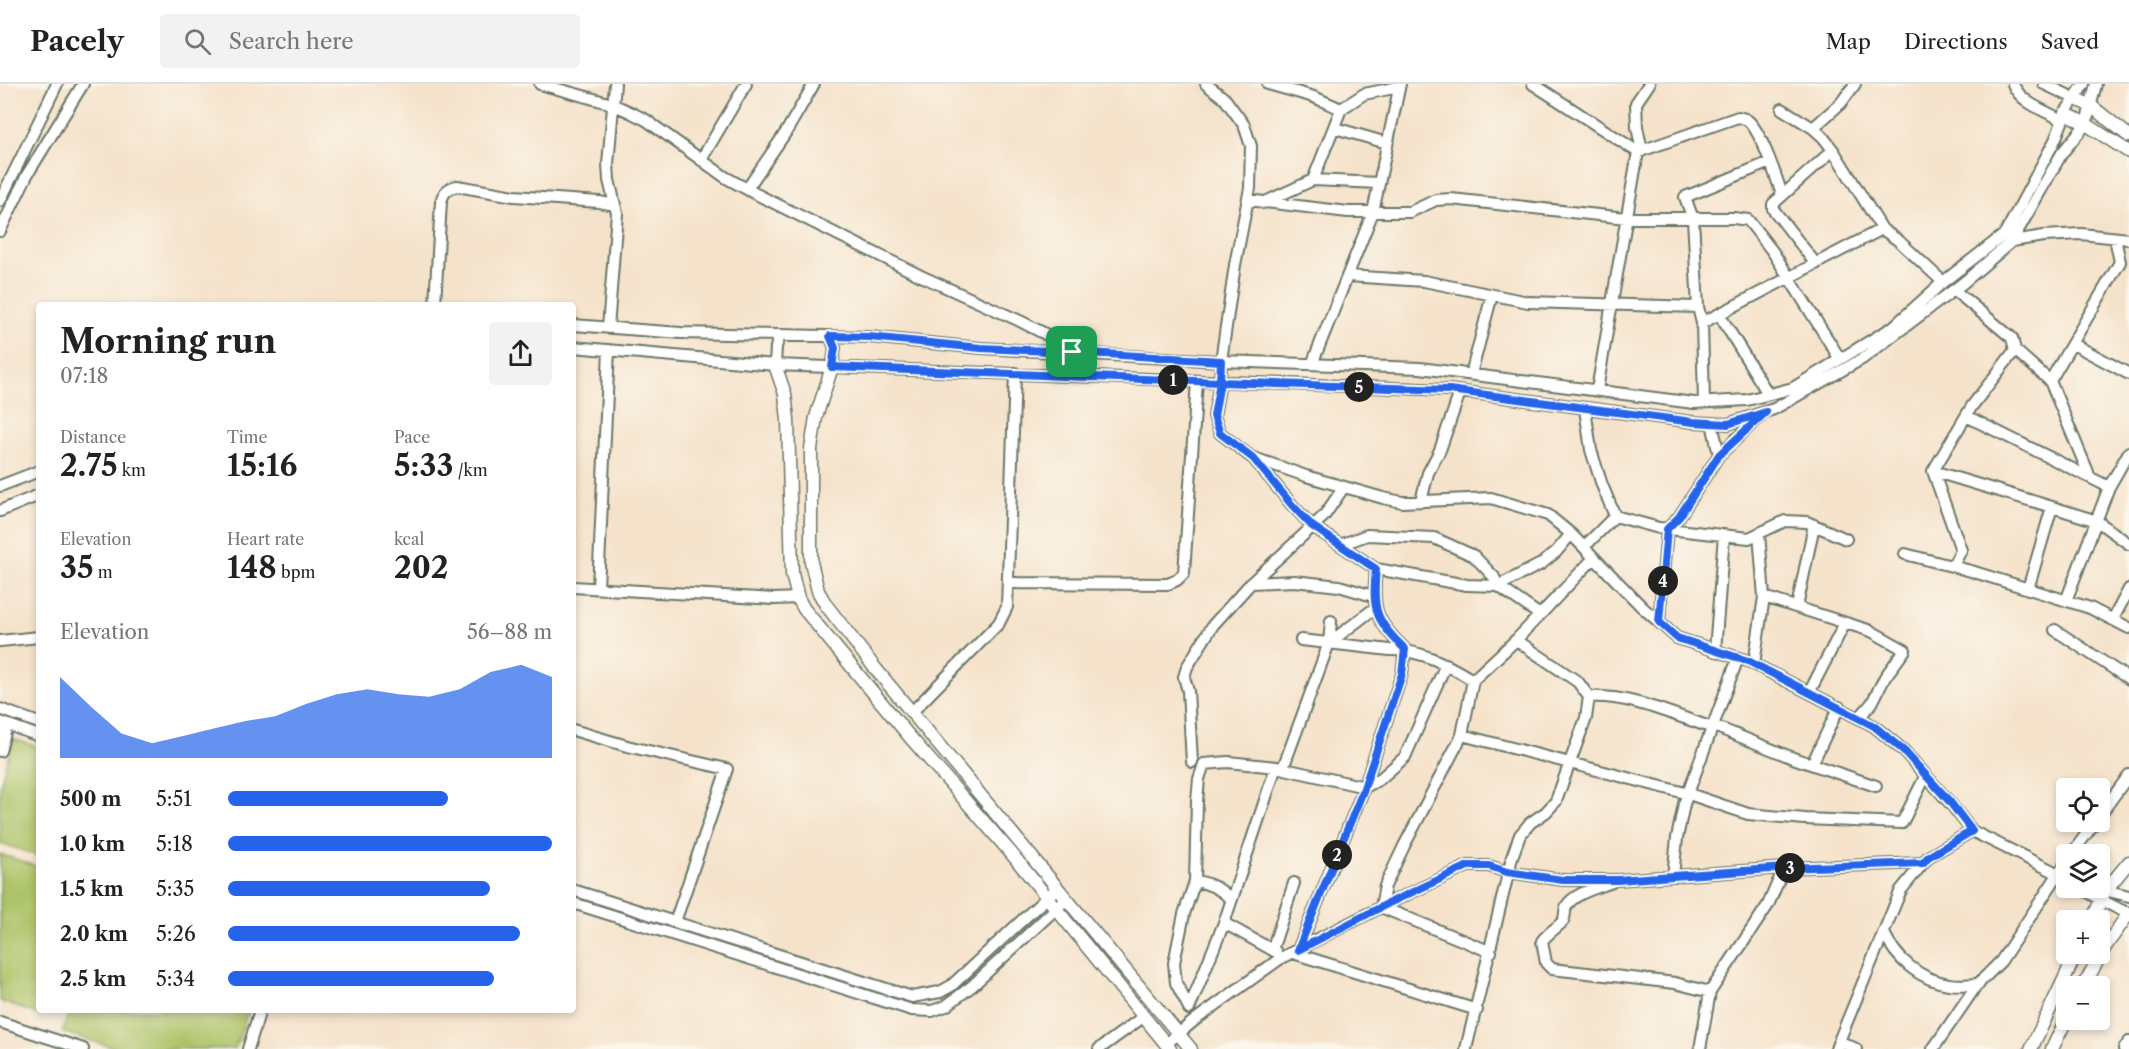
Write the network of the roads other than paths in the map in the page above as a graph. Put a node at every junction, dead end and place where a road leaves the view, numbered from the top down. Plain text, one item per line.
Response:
1 (57, 84) edge
2 (83, 84) edge
3 (540, 84) edge
4 (615, 84) edge
5 (746, 84) edge
6 (814, 84) edge
7 (1206, 84) edge
8 (1268, 84) edge
9 (1533, 84) edge
10 (1649, 84) edge
11 (1855, 84) edge
12 (2013, 84) edge
13 (2044, 84) edge
14 (2084, 84) edge
15 (2096, 84) edge
16 (1399, 86) edge
17 (2074, 98) junction
18 (612, 104) junction
19 (2091, 106) junction
20 (1341, 109) junction
21 (1782, 109) dead end
22 (2064, 117) junction
23 (2086, 124) junction
24 (1335, 128) junction
25 (1813, 128) junction
26 (2129, 136) edge
27 (1387, 143) junction
28 (1833, 150) junction
29 (1640, 152) junction
30 (2129, 152) edge
31 (701, 160) junction
32 (1770, 162) junction
33 (1313, 180) junction
34 (1379, 183) junction
35 (747, 189) junction
36 (1782, 195) junction
37 (1248, 200) junction
38 (0, 201) edge
39 (1263, 203) junction
40 (615, 205) junction
41 (1373, 212) junction
42 (1626, 218) junction
43 (1693, 219) junction
44 (1882, 229) junction
45 (0, 231) edge
46 (2115, 238) junction
47 (2129, 239) edge
48 (2012, 241) junction
49 (1816, 264) junction
50 (1348, 276) junction
51 (1789, 278) junction
52 (1943, 282) junction
53 (1954, 290) junction
54 (1492, 295) junction
55 (435, 302) edge
56 (1611, 304) junction
57 (1698, 307) junction
58 (1719, 314) junction
59 (1702, 323) junction
60 (576, 325) edge
61 (608, 328) junction
62 (780, 335) junction
63 (830, 336) junction
64 (2073, 344) junction
65 (576, 347) edge
66 (2015, 350) junction
67 (609, 351) junction
68 (1072, 352) junction
69 (1840, 359) junction
70 (1221, 361) junction
71 (1312, 364) junction
72 (775, 365) junction
73 (832, 367) junction
74 (1015, 373) junction
75 (1471, 374) junction
76 (2129, 374) edge
77 (1197, 381) junction
78 (2050, 381) junction
79 (1220, 382) junction
80 (1597, 390) junction
81 (1460, 392) junction
82 (1768, 394) junction
83 (1704, 402) junction
84 (1585, 409) junction
85 (1766, 412) junction
86 (1966, 416) junction
87 (1712, 423) junction
88 (2129, 452) edge
89 (1719, 455) junction
90 (1253, 458) junction
91 (1933, 471) junction
92 (36, 472) edge
93 (2088, 476) junction
94 (0, 486) edge
95 (1344, 487) junction
96 (2109, 487) junction
97 (36, 496) edge
98 (1421, 501) junction
99 (2052, 507) junction
100 (0, 511) edge
101 (1615, 516) junction
102 (2097, 521) junction
103 (1814, 525) junction
104 (1312, 526) junction
105 (1667, 529) junction
106 (1759, 533) junction
107 (1571, 534) junction
108 (1724, 535) junction
109 (1846, 539) dead end
110 (2129, 544) edge
111 (1340, 545) junction
112 (1584, 548) junction
113 (1905, 554) dead end
114 (1594, 558) junction
115 (1953, 566) junction
116 (1376, 569) junction
117 (1008, 583) junction
118 (1251, 583) junction
119 (1498, 586) junction
120 (576, 587) edge
121 (598, 588) junction
122 (2028, 589) junction
123 (2129, 589) edge
124 (1373, 596) junction
125 (1764, 597) junction
126 (798, 598) junction
127 (2066, 601) junction
128 (1797, 607) junction
129 (1375, 608) junction
130 (1540, 615) junction
131 (2113, 620) junction
132 (1331, 621) dead end
133 (1659, 622) junction
134 (1845, 623) junction
135 (2129, 628) edge
136 (2055, 630) dead end
137 (36, 638) edge
138 (1301, 640) dead end
139 (1516, 640) junction
140 (0, 641) edge
141 (1329, 643) junction
142 (1405, 649) junction
143 (1715, 651) junction
144 (1738, 658) junction
145 (1446, 664) junction
146 (1754, 664) junction
147 (2129, 679) edge
148 (1473, 680) junction
149 (1810, 692) junction
150 (1589, 698) junction
151 (1839, 707) junction
152 (0, 709) edge
153 (912, 712) junction
154 (1859, 718) junction
155 (36, 722) edge
156 (3, 724) edge
157 (1713, 727) junction
158 (576, 731) edge
159 (36, 735) edge
160 (1462, 735) junction
161 (0, 751) edge
162 (1192, 762) dead end
163 (1569, 762) junction
164 (1812, 764) junction
165 (1280, 767) junction
166 (1926, 775) junction
167 (2129, 775) edge
168 (1876, 786) dead end
169 (1365, 787) junction
170 (1689, 794) junction
171 (2110, 801) edge
172 (1972, 831) junction
173 (2129, 862) edge
174 (1923, 863) junction
175 (1785, 868) junction
176 (1507, 872) junction
177 (2056, 873) edge
178 (1673, 876) junction
179 (1617, 880) junction
180 (1195, 881) junction
181 (1293, 883) dead end
182 (2110, 883) edge
183 (2056, 884) edge
184 (1057, 888) junction
185 (576, 891) edge
186 (2110, 894) edge
187 (2129, 896) edge
188 (1047, 897) junction
189 (2108, 898) edge
190 (1066, 900) junction
191 (1231, 900) junction
192 (576, 904) edge
193 (1381, 907) junction
194 (1056, 908) junction
195 (2129, 914) edge
196 (675, 922) junction
197 (1224, 923) junction
198 (1884, 933) junction
199 (1272, 950) junction
200 (1491, 952) junction
201 (1292, 953) junction
202 (2071, 964) edge
203 (2089, 976) edge
204 (1978, 984) junction
205 (1710, 992) junction
206 (1188, 1006) junction
207 (1477, 1010) junction
208 (259, 1013) edge
209 (1143, 1017) junction
210 (0, 1022) edge
211 (1190, 1025) junction
212 (2061, 1030) edge
213 (1179, 1034) junction
214 (2129, 1042) edge
215 (1837, 1045) edge
216 (1168, 1046) edge
217 (77, 1048) edge
218 (248, 1049) edge
219 (1099, 1049) edge
220 (1191, 1049) edge
221 (1466, 1049) edge
222 (1700, 1049) edge
223 (1856, 1049) edge
224 (1933, 1049) edge
225 (2031, 1049) edge
226 (2052, 1049) edge
227 (2124, 1049) edge

1 - 38 street
2 - 45 street
3 - 18 street
4 - 18 street
5 - 31 street
6 - 35 street
7 - 37 street
8 - 20 street
9 - 29 street
10 - 29 street
11 - 25 street
12 - 22 street
13 - 17 street
14 - 17 street
15 - 19 street
16 - 20 street
16 - 27 street
17 - 19 main road
17 - 22 street
18 - 31 street
18 - 40 street
19 - 23 street
19 - 26 main road
20 - 24 street
21 - 25 street
22 - 23 main road
22 - 52 street
23 - 30 main road
23 - 48 street
24 - 27 street
24 - 33 street
25 - 28 street
27 - 34 street
28 - 36 street
28 - 44 street
29 - 32 street
29 - 42 street
31 - 35 street
32 - 36 street
32 - 43 street
33 - 34 street
33 - 39 street
34 - 41 street
35 - 68 street
36 - 49 street
37 - 39 street
37 - 70 street
39 - 41 street
40 - 55 street
40 - 61 street
41 - 42 street
41 - 50 street
42 - 43 street
42 - 56 street
43 - 51 street
43 - 57 street
44 - 49 street
44 - 52 street
46 - 47 street
46 - 48 street
46 - 64 street
48 - 53 street
49 - 51 street
50 - 54 street
50 - 71 street
51 - 58 street
51 - 69 street
52 - 69 street
53 - 66 street
53 - 85 street
54 - 56 street
54 - 75 street
56 - 57 street
56 - 80 street
57 - 59 street
58 - 59 street
58 - 82 street
59 - 83 street
60 - 61 street
61 - 62 street
62 - 63 street
62 - 72 street
63 - 68 street
63 - 73 street
64 - 76 street
64 - 78 street
65 - 67 street
66 - 78 street
66 - 86 street
67 - 72 street
67 - 121 street
68 - 70 street
69 - 82 street
70 - 71 street
70 - 79 street
71 - 75 street
72 - 73 street
72 - 126 main road
73 - 74 street
73 - 153 main road
74 - 77 street
74 - 117 street
75 - 80 street
77 - 79 street
77 - 117 street
78 - 93 street
79 - 81 street
79 - 90 street
80 - 83 street
81 - 84 street
81 - 98 street
82 - 83 street
84 - 87 street
84 - 101 street
85 - 87 street
85 - 89 street
86 - 91 street
86 - 93 street
87 - 89 street
88 - 96 street
89 - 105 street
90 - 95 street
90 - 104 street
91 - 99 street
91 - 115 street
92 - 94 street
93 - 96 street
95 - 98 street
95 - 104 street
96 - 102 street
97 - 100 street
98 - 107 street
99 - 102 street
99 - 122 street
101 - 105 street
101 - 112 street
102 - 110 street
102 - 127 street
103 - 106 street
103 - 109 street
103 - 128 street
104 - 111 street
104 - 118 street
105 - 108 street
105 - 133 street
106 - 108 street
106 - 125 street
107 - 112 street
107 - 119 street
108 - 143 street
111 - 116 street
111 - 119 street
112 - 114 street
113 - 115 street
114 - 130 street
114 - 133 street
115 - 122 street
116 - 119 street
116 - 124 street
117 - 153 street
118 - 124 street
118 - 162 street
119 - 130 street
120 - 121 street
121 - 126 street
122 - 127 street
123 - 131 street
124 - 129 street
125 - 128 street
125 - 146 street
126 - 188 main road
127 - 131 street
128 - 134 street
129 - 141 street
129 - 142 street
130 - 139 street
131 - 135 street
132 - 141 street
133 - 143 street
134 - 149 street
134 - 154 street
136 - 147 street
137 - 140 street
138 - 141 street
139 - 148 street
139 - 150 street
141 - 142 street
141 - 165 street
142 - 145 street
142 - 169 street
143 - 144 street
144 - 146 street
144 - 157 street
145 - 148 street
145 - 169 street
146 - 149 street
148 - 160 street
149 - 151 street
150 - 157 street
150 - 163 street
151 - 154 street
151 - 164 street
152 - 155 street
153 - 184 main road
154 - 166 street
156 - 159 street
156 - 161 street
157 - 164 street
157 - 170 street
158 - 196 street
160 - 163 street
160 - 193 street
163 - 170 street
163 - 176 street
164 - 168 street
165 - 169 street
165 - 180 street
165 - 191 street
166 - 170 street
166 - 172 street
167 - 171 street
169 - 201 street
170 - 178 street
172 - 174 street
172 - 177 street
173 - 182 main road
174 - 175 street
174 - 198 street
175 - 178 street
175 - 205 street
176 - 179 street
176 - 193 street
176 - 200 street
178 - 179 street
179 - 205 street
180 - 191 street
180 - 206 street
181 - 199 street
183 - 204 street
184 - 188 street
184 - 190 main road
185 - 196 street
186 - 187 street
188 - 194 main road
188 - 196 street
189 - 195 street
190 - 194 street
190 - 213 main road
191 - 197 street
192 - 194 street
193 - 200 street
193 - 201 street
194 - 209 main road
195 - 203 main road
197 - 199 street
197 - 206 street
198 - 204 street
198 - 215 street
199 - 201 street
200 - 207 street
201 - 207 street
201 - 211 street
202 - 225 main road
204 - 224 street
205 - 222 street
206 - 211 street
207 - 221 street
208 - 218 street
209 - 216 main road
209 - 219 street
210 - 217 street
211 - 213 street
212 - 226 main road
213 - 216 street
213 - 220 main road
214 - 227 street
215 - 223 street

